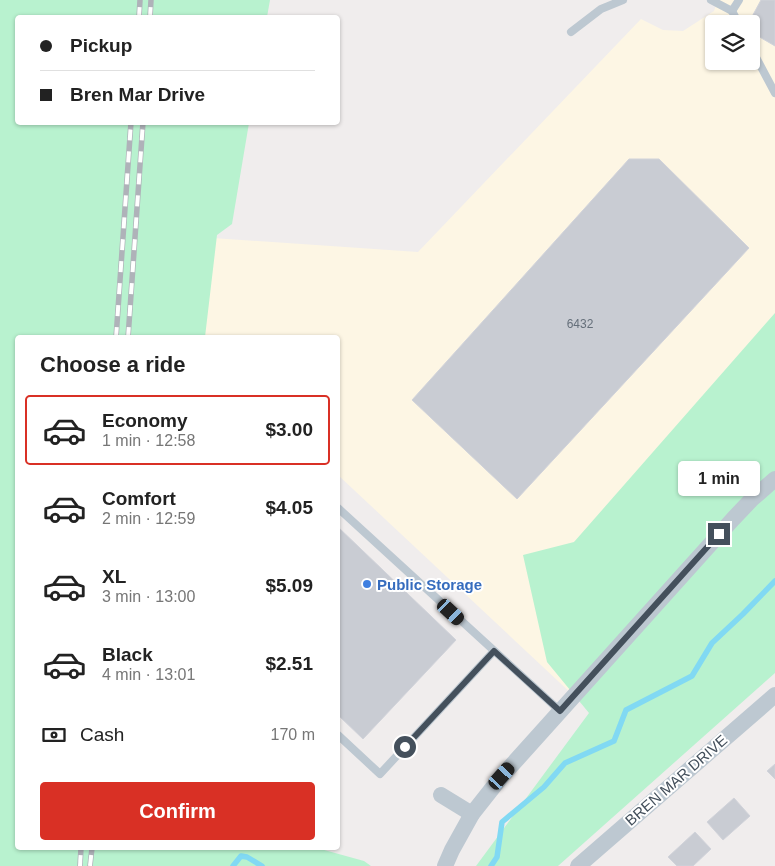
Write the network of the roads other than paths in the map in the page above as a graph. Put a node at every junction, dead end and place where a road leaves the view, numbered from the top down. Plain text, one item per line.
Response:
1 (601, 0) edge
2 (623, 0) edge
3 (711, 0) edge
4 (739, 0) edge
5 (601, 9) junction
6 (732, 11) junction
7 (734, 15) edge
8 (571, 32) dead end
9 (760, 65) edge
10 (775, 93) edge
11 (775, 479) edge
12 (340, 510) edge
13 (494, 651) junction
14 (775, 695) edge
15 (560, 711) junction
16 (340, 737) edge
17 (441, 795) dead end
18 (472, 814) junction
19 (445, 866) edge
20 (578, 866) edge

1 - 5 lane
2 - 5 lane
3 - 6 lane
4 - 6 lane
5 - 8 lane
6 - 7 lane
9 - 10 lane
11 - 15 street
12 - 13 lane
13 - 15 lane
13 - 16 lane
14 - 20 street, BREN MAR DRIVE
15 - 18 street
17 - 18 street
18 - 19 street

